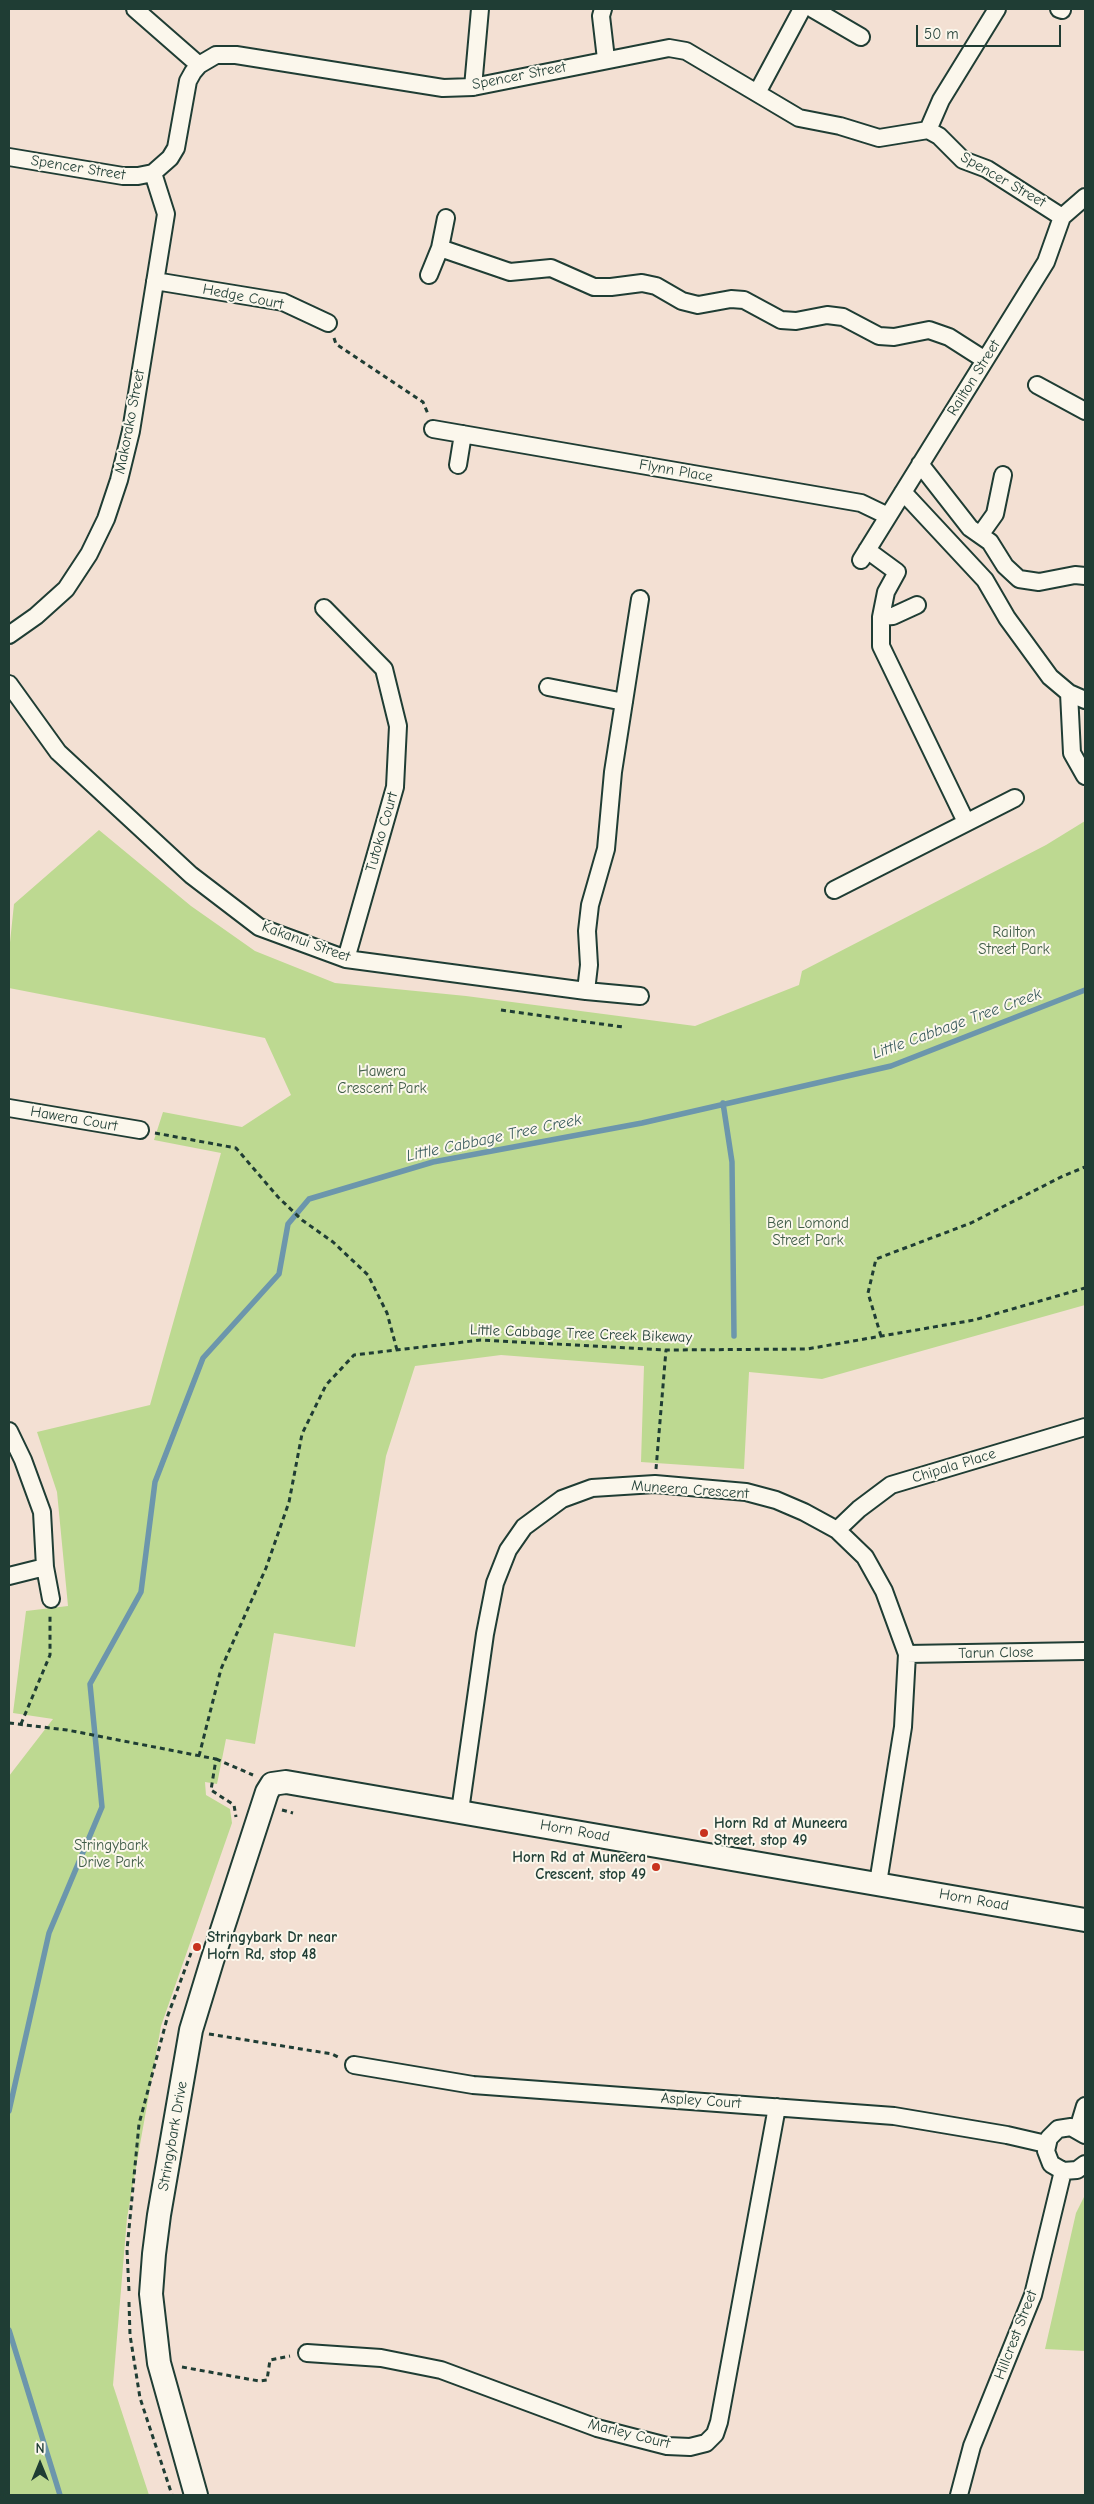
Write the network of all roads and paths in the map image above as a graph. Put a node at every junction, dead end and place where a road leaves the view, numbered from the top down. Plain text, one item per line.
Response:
1 (135, 9) edge
2 (480, 9) edge
3 (603, 9) edge
4 (802, 9) edge
5 (813, 9) edge
6 (997, 9) edge
7 (861, 37) dead end
8 (606, 58) junction
9 (199, 65) junction
10 (473, 87) junction
11 (757, 93) junction
12 (928, 130) junction
13 (9, 157) edge
14 (153, 173) junction
15 (1085, 197) edge
16 (1062, 217) junction
17 (446, 218) dead end
18 (440, 248) junction
19 (429, 275) dead end
20 (155, 281) junction
21 (328, 323) joint
22 (985, 360) junction
23 (1037, 385) dead end
24 (1085, 411) edge
25 (433, 429) joint
26 (463, 434) junction
27 (920, 464) junction
28 (458, 465) dead end
29 (1003, 475) dead end
30 (903, 492) junction
31 (888, 516) junction
32 (980, 535) junction
33 (1085, 576) edge
34 (640, 599) dead end
35 (917, 605) dead end
36 (324, 608) dead end
37 (881, 617) junction
38 (9, 635) edge
39 (9, 684) edge
40 (548, 687) dead end
41 (1069, 693) junction
42 (1085, 700) edge
43 (624, 702) junction
44 (1085, 776) edge
45 (1015, 798) dead end
46 (966, 822) junction
47 (834, 890) dead end
48 (346, 959) junction
49 (586, 991) junction
50 (640, 996) dead end
51 (501, 1010) dead end
52 (623, 1027) dead end
53 (9, 1108) edge
54 (140, 1130) joint
55 (1085, 1167) edge
56 (1085, 1288) edge
57 (881, 1336) junction
58 (397, 1350) junction
59 (666, 1350) junction
60 (1085, 1427) edge
61 (9, 1431) edge
62 (655, 1484) junction
63 (837, 1530) junction
64 (45, 1567) junction
65 (9, 1576) edge
66 (51, 1599) joint
67 (1085, 1651) edge
68 (907, 1654) junction
69 (9, 1723) edge
70 (22, 1724) junction
71 (216, 1759) dead end
72 (272, 1784) junction
73 (460, 1811) junction
74 (878, 1883) junction
75 (1085, 1920) edge
76 (192, 2030) junction
77 (354, 2065) joint
78 (777, 2106) junction
79 (1085, 2106) edge
80 (1082, 2132) edge
81 (1046, 2144) junction
82 (1085, 2164) edge
83 (1063, 2171) junction
84 (307, 2353) joint
85 (159, 2363) junction
86 (196, 2495) edge
87 (958, 2495) edge

1 - 9 street
2 - 10 street
3 - 8 street
4 - 11 street
5 - 7 street
6 - 12 street
8 - 10 street, Spencer Street
8 - 11 street, Spencer Street
9 - 10 street, Spencer Street
9 - 14 street
11 - 12 street, Spencer Street
12 - 16 street, Spencer Street
13 - 14 street, Spencer Street
14 - 20 street, Makorako Street
15 - 16 street, Railton Street
16 - 22 street, Railton Street
17 - 18 street
18 - 19 street
18 - 22 street
20 - 21 street, Hedge Court
20 - 38 street, Makorako Street
21 - 25 path
22 - 27 street, Railton Street
23 - 24 street
25 - 26 street, Flynn Place
26 - 28 street
26 - 31 street, Flynn Place
27 - 30 street, Railton Street
27 - 32 street
29 - 32 street
30 - 31 street, Railton Street
30 - 41 street
31 - 37 street, Railton Street
32 - 33 street
34 - 43 street
35 - 37 street
36 - 48 street, Tutoko Court
37 - 46 street
39 - 48 street, Kakanui Street
40 - 43 street
41 - 42 street
41 - 44 street
43 - 49 street
45 - 46 street
46 - 47 street
48 - 49 street, Kakanui Street
49 - 50 street, Kakanui Street
51 - 52 path
53 - 54 street, Hawera Court
54 - 58 path
55 - 57 path
56 - 57 path, Little Cabbage Tree Creek Bikeway
57 - 59 path, Little Cabbage Tree Creek Bikeway
58 - 59 path, Little Cabbage Tree Creek Bikeway
58 - 70 path, Little Cabbage Tree Creek Bikeway
59 - 62 path
60 - 63 street, Chipala Place
61 - 64 street
62 - 63 street, Muneera Crescent
62 - 73 street, Muneera Crescent
63 - 68 street, Muneera Crescent
64 - 65 street
64 - 66 street
66 - 70 path
67 - 68 street, Tarun Close
68 - 74 street, Muneera Crescent
69 - 70 path
71 - 72 path
72 - 73 street, Horn Road
72 - 76 street, Stringybark Drive
73 - 74 street, Horn Road
74 - 75 street, Horn Road
76 - 77 path
76 - 85 street, Stringybark Drive
77 - 78 street, Aspley Court
78 - 81 street, Aspley Court
78 - 84 street, Marley Court
79 - 80 street
80 - 81 street
81 - 83 street
82 - 83 street
83 - 87 street, Hillcrest Street
84 - 85 path
85 - 86 street, Stringybark Drive

